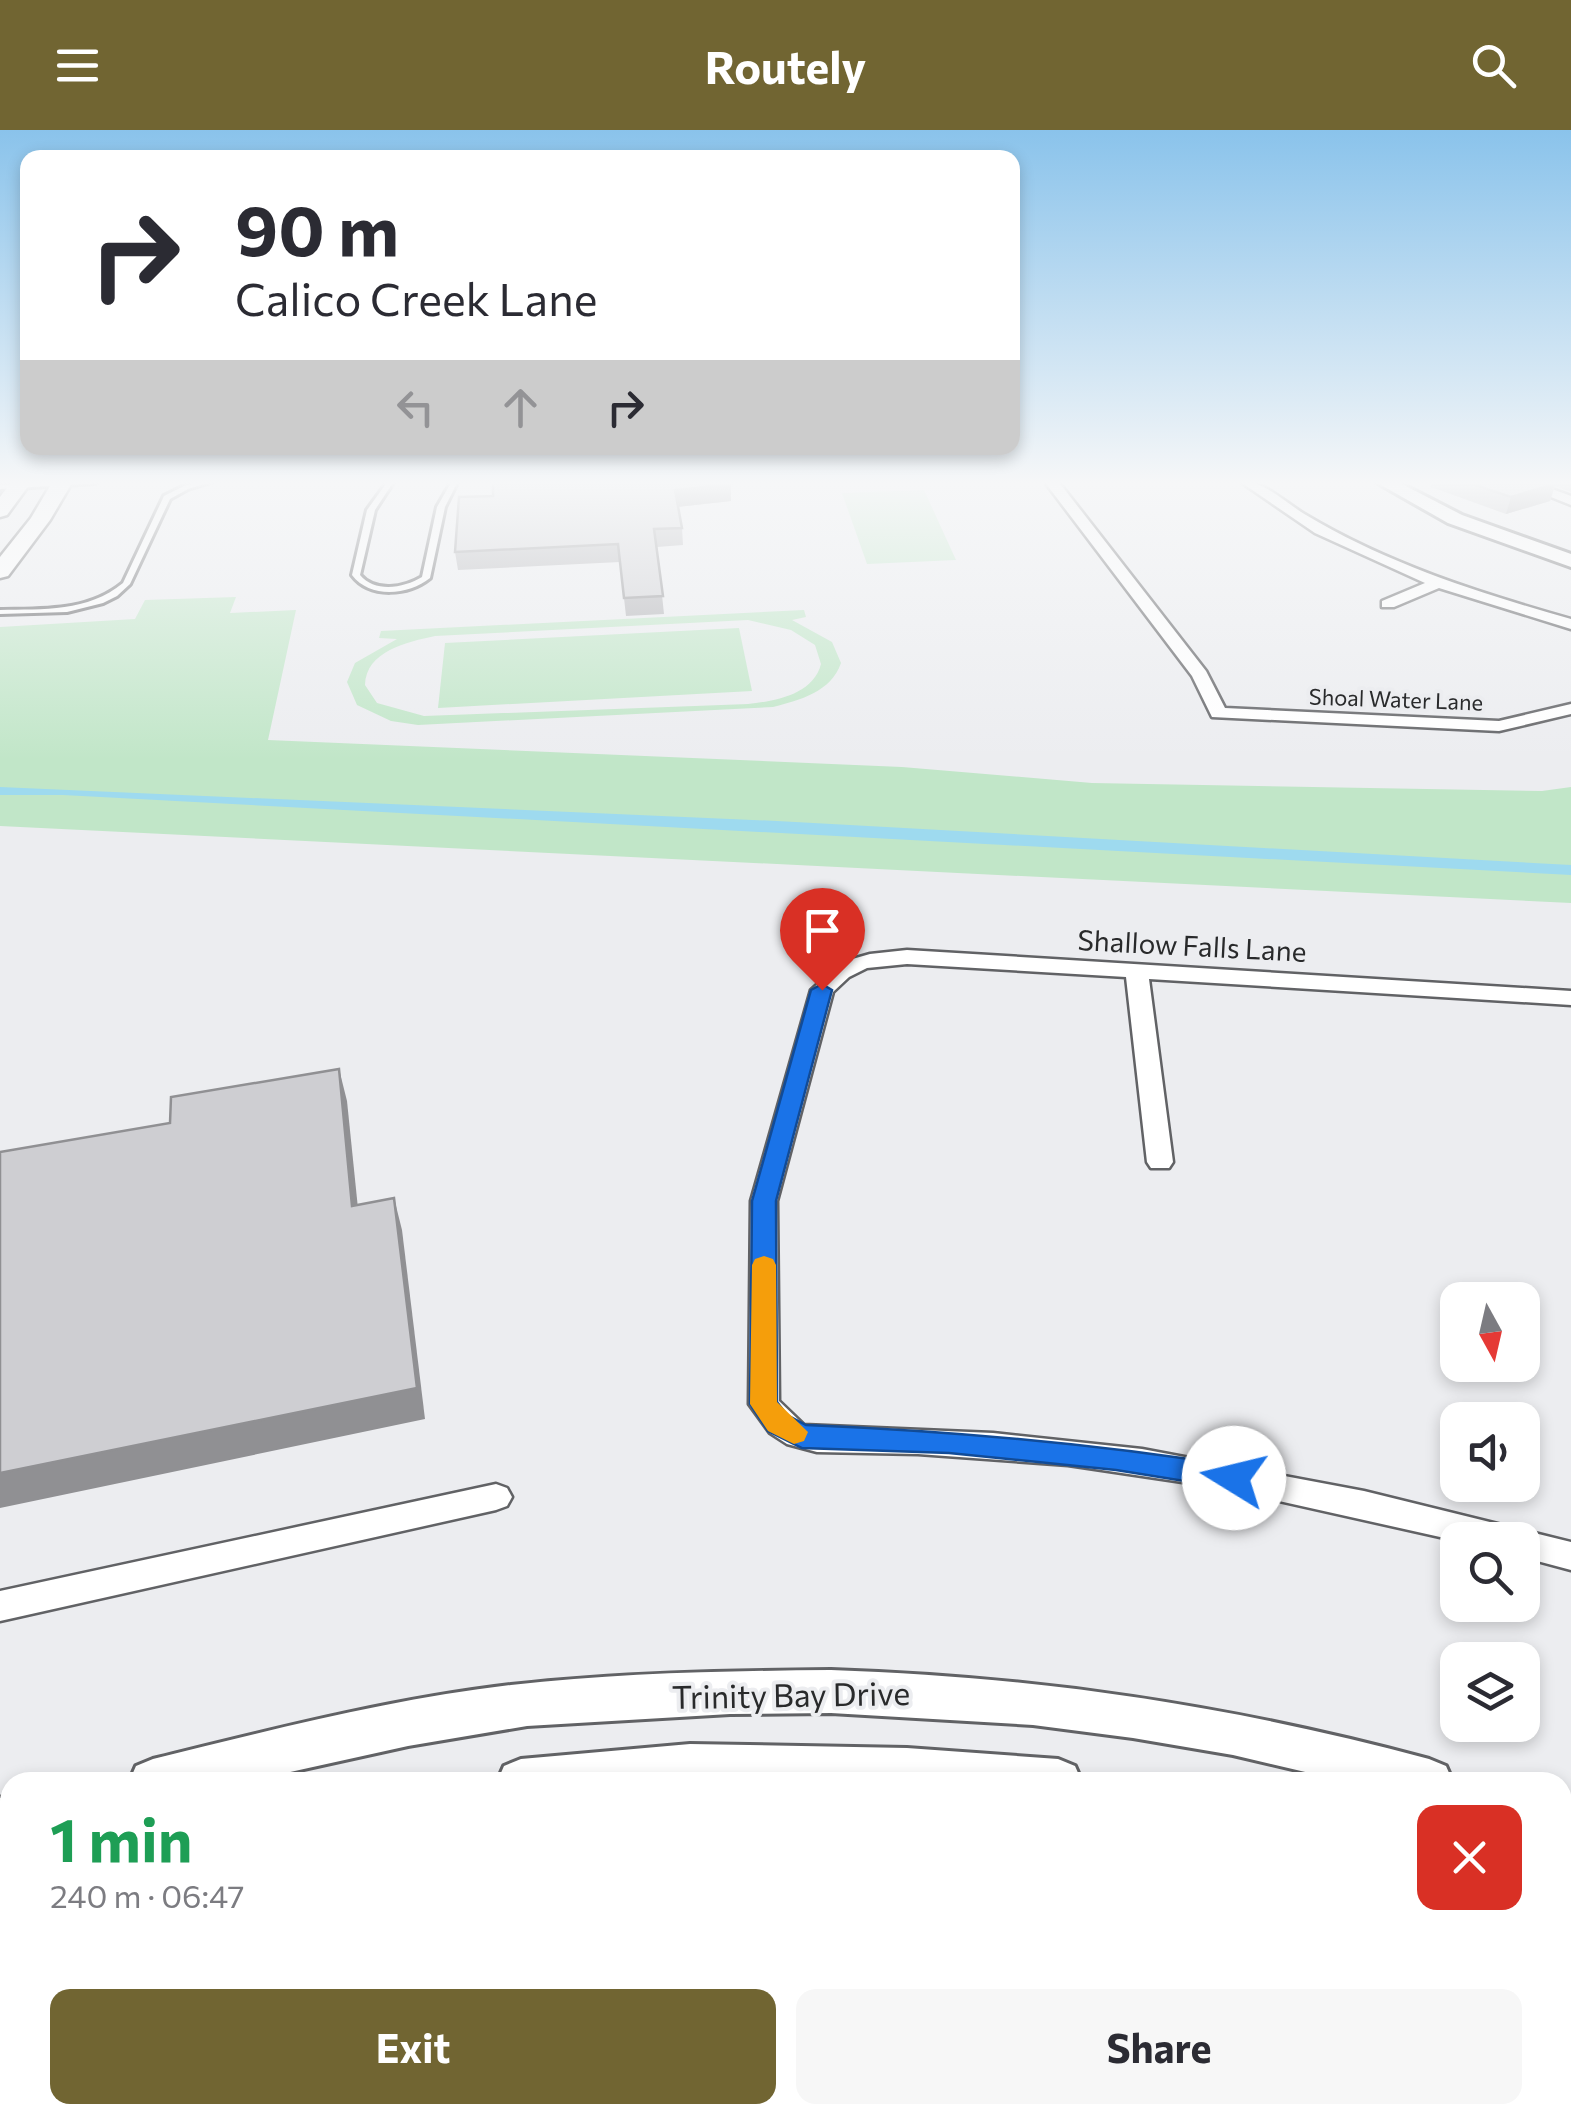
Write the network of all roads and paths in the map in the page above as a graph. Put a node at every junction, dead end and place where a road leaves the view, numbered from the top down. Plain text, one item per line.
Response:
1 (131, 574) edge
2 (356, 574) edge
3 (427, 574) edge
4 (1122, 574) edge
5 (1421, 574) edge
6 (1440, 582) junction
7 (1388, 604) dead end
8 (0, 612) edge
9 (1571, 624) edge
10 (1571, 710) edge
11 (1137, 972) junction
12 (1571, 998) edge
13 (1160, 1162) dead end
14 (496, 1497) dead end
15 (1440, 1523) edge
16 (1540, 1548) edge
17 (1571, 1556) edge
18 (0, 1606) edge
19 (193, 1772) edge
20 (626, 1772) edge
21 (921, 1772) edge
22 (1395, 1772) edge

1 - 8 lane
2 - 3 lane
4 - 10 street, Shoal Water Lane
5 - 6 street
6 - 7 street
6 - 9 street
11 - 12 street, Shallow Falls Lane
11 - 13 street
11 - 15 street, Shallow Falls Lane
14 - 18 street
16 - 17 street
19 - 22 street, Trinity Bay Drive
20 - 21 street

